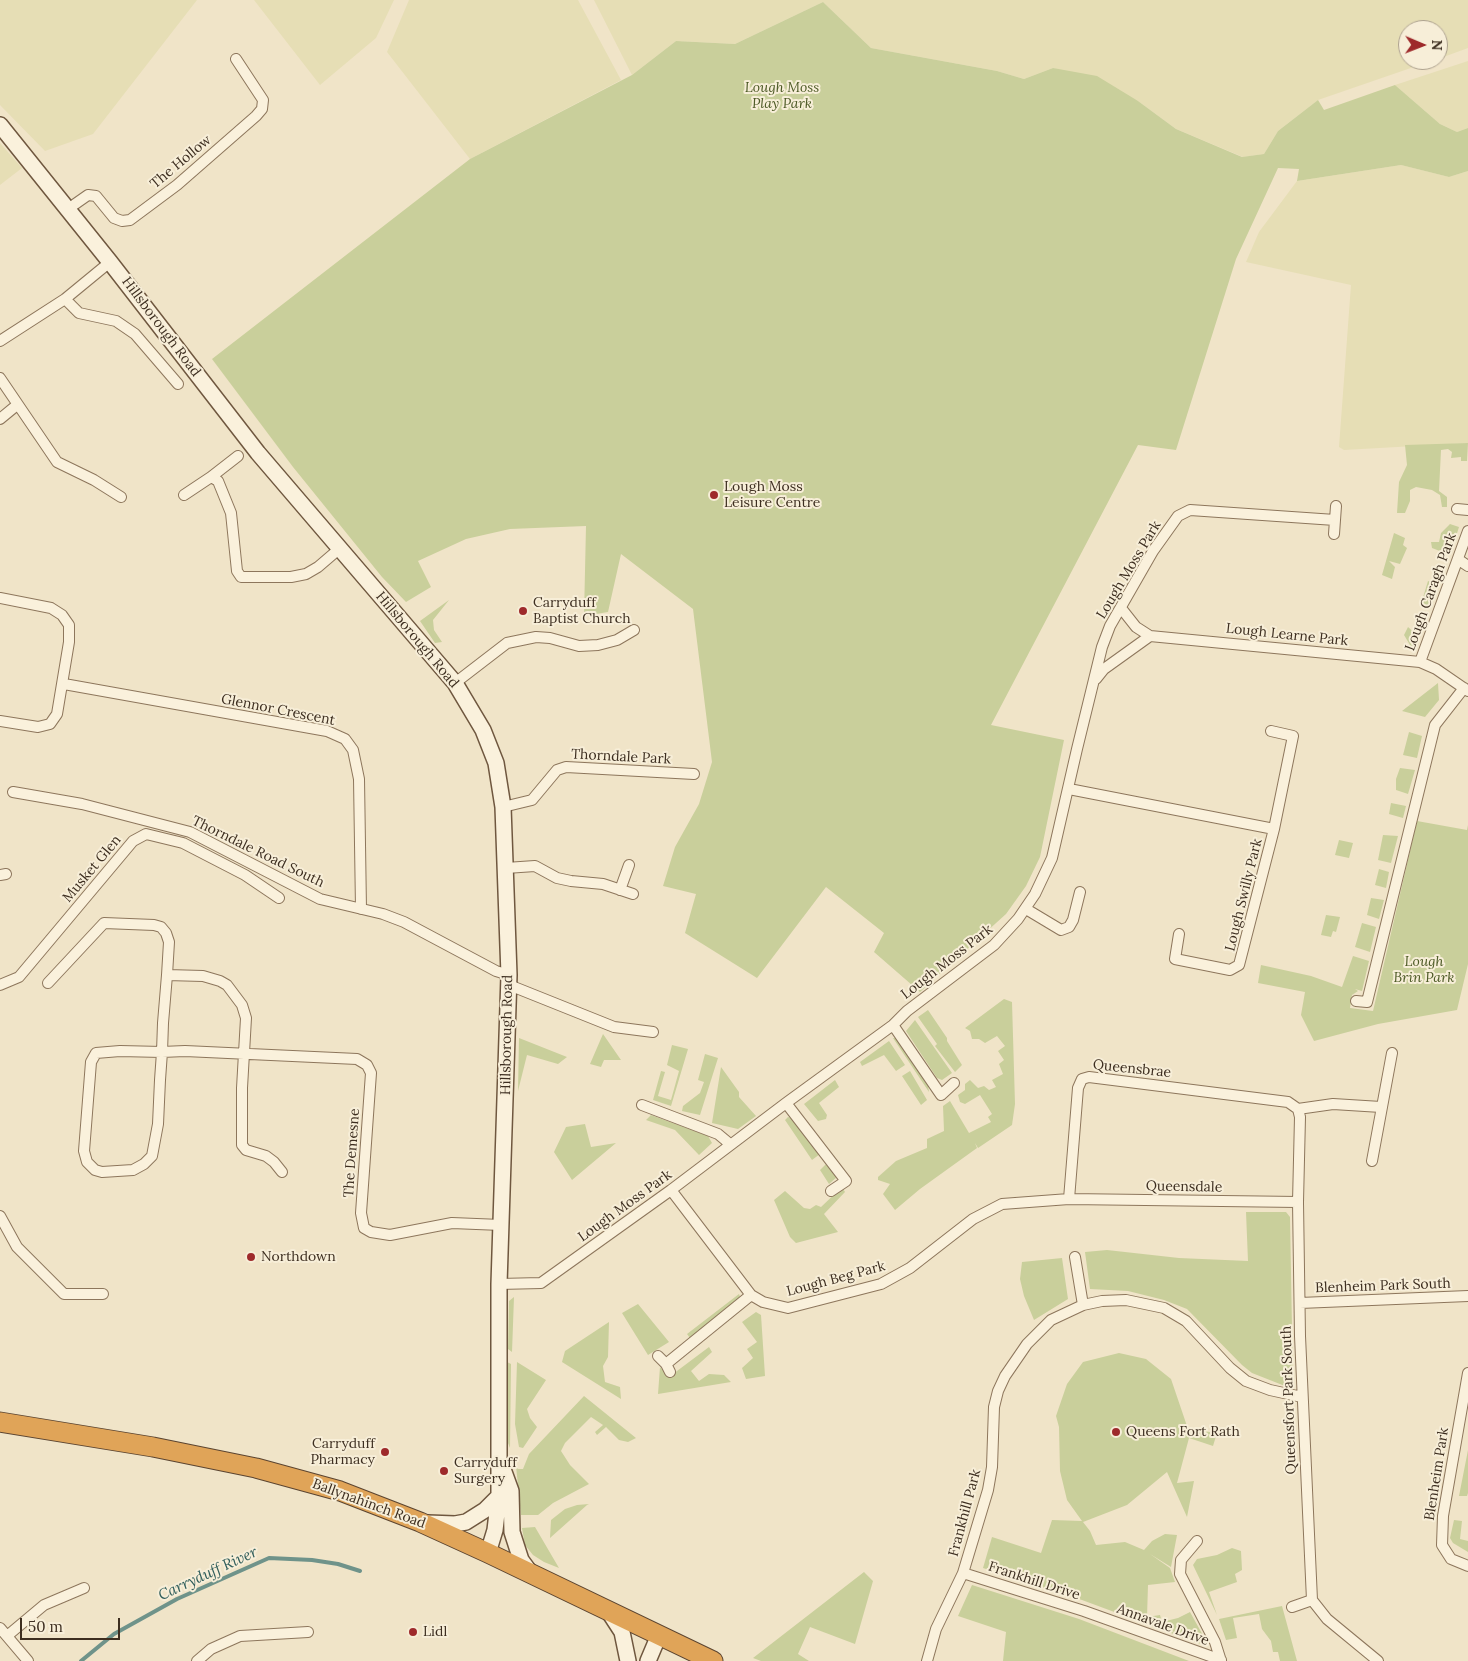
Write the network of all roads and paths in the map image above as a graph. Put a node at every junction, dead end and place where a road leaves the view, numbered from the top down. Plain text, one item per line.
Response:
1 (236, 59) dead end
2 (0, 125) edge
3 (68, 209) junction
4 (110, 262) junction
5 (65, 299) junction
6 (0, 341) edge
7 (0, 378) edge
8 (178, 384) dead end
9 (17, 405) junction
10 (0, 419) edge
11 (238, 456) dead end
12 (211, 477) junction
13 (184, 495) dead end
14 (120, 497) dead end
15 (1336, 506) dead end
16 (1335, 520) junction
17 (1468, 531) edge
18 (1334, 534) dead end
19 (339, 549) junction
20 (1459, 560) junction
21 (1468, 566) edge
22 (0, 598) edge
23 (1121, 608) junction
24 (634, 630) dead end
25 (1150, 636) junction
26 (1420, 662) junction
27 (1094, 681) junction
28 (455, 683) junction
29 (64, 684) junction
30 (1466, 690) edge
31 (0, 721) edge
32 (1271, 731) dead end
33 (694, 774) dead end
34 (1069, 789) junction
35 (13, 792) dead end
36 (503, 807) junction
37 (1274, 829) junction
38 (629, 865) dead end
39 (506, 868) junction
40 (620, 890) junction
41 (1080, 892) dead end
42 (633, 894) dead end
43 (278, 898) dead end
44 (361, 909) junction
45 (1026, 909) junction
46 (1179, 934) dead end
47 (168, 974) junction
48 (509, 980) junction
49 (48, 983) dead end
50 (0, 985) edge
51 (1356, 1001) dead end
52 (893, 1025) junction
53 (654, 1032) dead end
54 (162, 1052) junction
55 (244, 1054) junction
56 (1392, 1054) dead end
57 (954, 1083) dead end
58 (786, 1103) junction
59 (642, 1105) dead end
60 (1381, 1107) junction
61 (1298, 1109) junction
62 (730, 1144) junction
63 (1372, 1161) dead end
64 (282, 1172) dead end
65 (671, 1190) junction
66 (831, 1191) dead end
67 (1069, 1199) junction
68 (1298, 1202) junction
69 (0, 1216) edge
70 (501, 1225) junction
71 (1075, 1257) dead end
72 (499, 1284) junction
73 (103, 1294) dead end
74 (751, 1294) junction
75 (1468, 1296) edge
76 (1300, 1303) junction
77 (1083, 1305) junction
78 (658, 1356) dead end
79 (1468, 1373) edge
80 (1302, 1397) junction
81 (1466, 1398) edge
82 (0, 1422) edge
83 (500, 1458) junction
84 (499, 1496) junction
85 (420, 1522) junction
86 (1197, 1541) dead end
87 (488, 1553) junction
88 (1468, 1566) edge
89 (962, 1573) junction
90 (532, 1575) junction
91 (84, 1588) dead end
92 (1312, 1600) junction
93 (1292, 1607) dead end
94 (609, 1612) junction
95 (1097, 1616) joint
96 (0, 1628) edge
97 (308, 1632) dead end
98 (659, 1635) junction
99 (7, 1636) junction
100 (1221, 1660) edge
101 (28, 1661) edge
102 (197, 1661) edge
103 (628, 1661) edge
104 (648, 1661) edge
105 (713, 1661) edge
106 (926, 1661) edge
107 (1378, 1661) edge

1 - 3 street, The Hollow
2 - 3 main road, Hillsborough Road
3 - 4 main road, Hillsborough Road
4 - 5 street
4 - 19 main road, Hillsborough Road
5 - 6 street
5 - 8 street
7 - 9 street
9 - 10 street
9 - 14 street
11 - 12 street
12 - 13 street
12 - 19 street
15 - 16 street
16 - 18 street
16 - 23 street, Lough Moss Park
17 - 20 street, Lough Caragh Park
19 - 28 main road, Hillsborough Road
20 - 21 street
20 - 26 street, Lough Caragh Park
22 - 29 street
23 - 25 street
23 - 27 street, Lough Moss Park
24 - 28 street
25 - 26 street, Lough Learne Park
25 - 27 street
26 - 30 street
27 - 34 street, Lough Moss Park
28 - 36 main road, Hillsborough Road
29 - 31 street
29 - 44 street, Glennor Crescent
30 - 51 street
32 - 37 street, Lough Swilly Park
33 - 36 street, Thorndale Park
34 - 37 street, Lough Swilly Park
34 - 45 street, Lough Moss Park
35 - 44 street, Thorndale Road South
36 - 39 main road, Hillsborough Road
37 - 46 street, Lough Swilly Park
38 - 40 street
39 - 40 street
39 - 48 main road, Hillsborough Road
40 - 42 street
41 - 45 street
43 - 50 street, Musket Glen
44 - 48 street, Thorndale Road South
45 - 52 street, Lough Moss Park
47 - 49 street
47 - 54 street
47 - 55 street
48 - 53 street, Thorndale Road South
48 - 70 main road, Hillsborough Road
52 - 57 street
52 - 58 street, Lough Moss Park
54 - 54 street, The Demesne
54 - 55 street, The Demesne
55 - 64 street
55 - 70 street, The Demesne
56 - 60 street
58 - 62 street, Lough Moss Park
58 - 66 street
59 - 62 street
60 - 61 street
60 - 63 street
61 - 67 street, Queensbrae
61 - 68 street, Queensfort Park South
62 - 65 street, Lough Moss Park
65 - 72 street, Lough Moss Park
65 - 74 street, Lough Beg Park
67 - 68 street, Queensdale
67 - 74 street, Lough Beg Park
68 - 76 street, Queensfort Park South
69 - 73 street
70 - 72 main road, Hillsborough Road
71 - 77 street
72 - 83 main road, Hillsborough Road
74 - 78 street
75 - 76 street, Blenheim Park South
76 - 80 street, Queensfort Park South
77 - 80 street, Frankhill Park
77 - 89 street, Frankhill Park
79 - 81 street, Blenheim Park
80 - 92 street, Queensfort Park South
81 - 88 street, Blenheim Park
82 - 85 highway, Ballynahinch Road
83 - 84 main road, Hillsborough Road
83 - 90 main road, Hillsborough Road
84 - 85 main road
84 - 87 main road, Hillsborough Road
85 - 87 highway, Ballynahinch Road
86 - 100 street
87 - 90 highway, Ballynahinch Road
89 - 95 street, Frankhill Drive
89 - 106 street, Frankhill Park
90 - 94 highway, Ballynahinch Road
91 - 99 street
92 - 93 street
92 - 107 street
94 - 98 highway, Ballynahinch Road
94 - 103 main road
95 - 100 street, Annavale Drive
96 - 99 street
97 - 102 street
98 - 104 main road
98 - 105 highway, Ballynahinch Road
99 - 101 street

